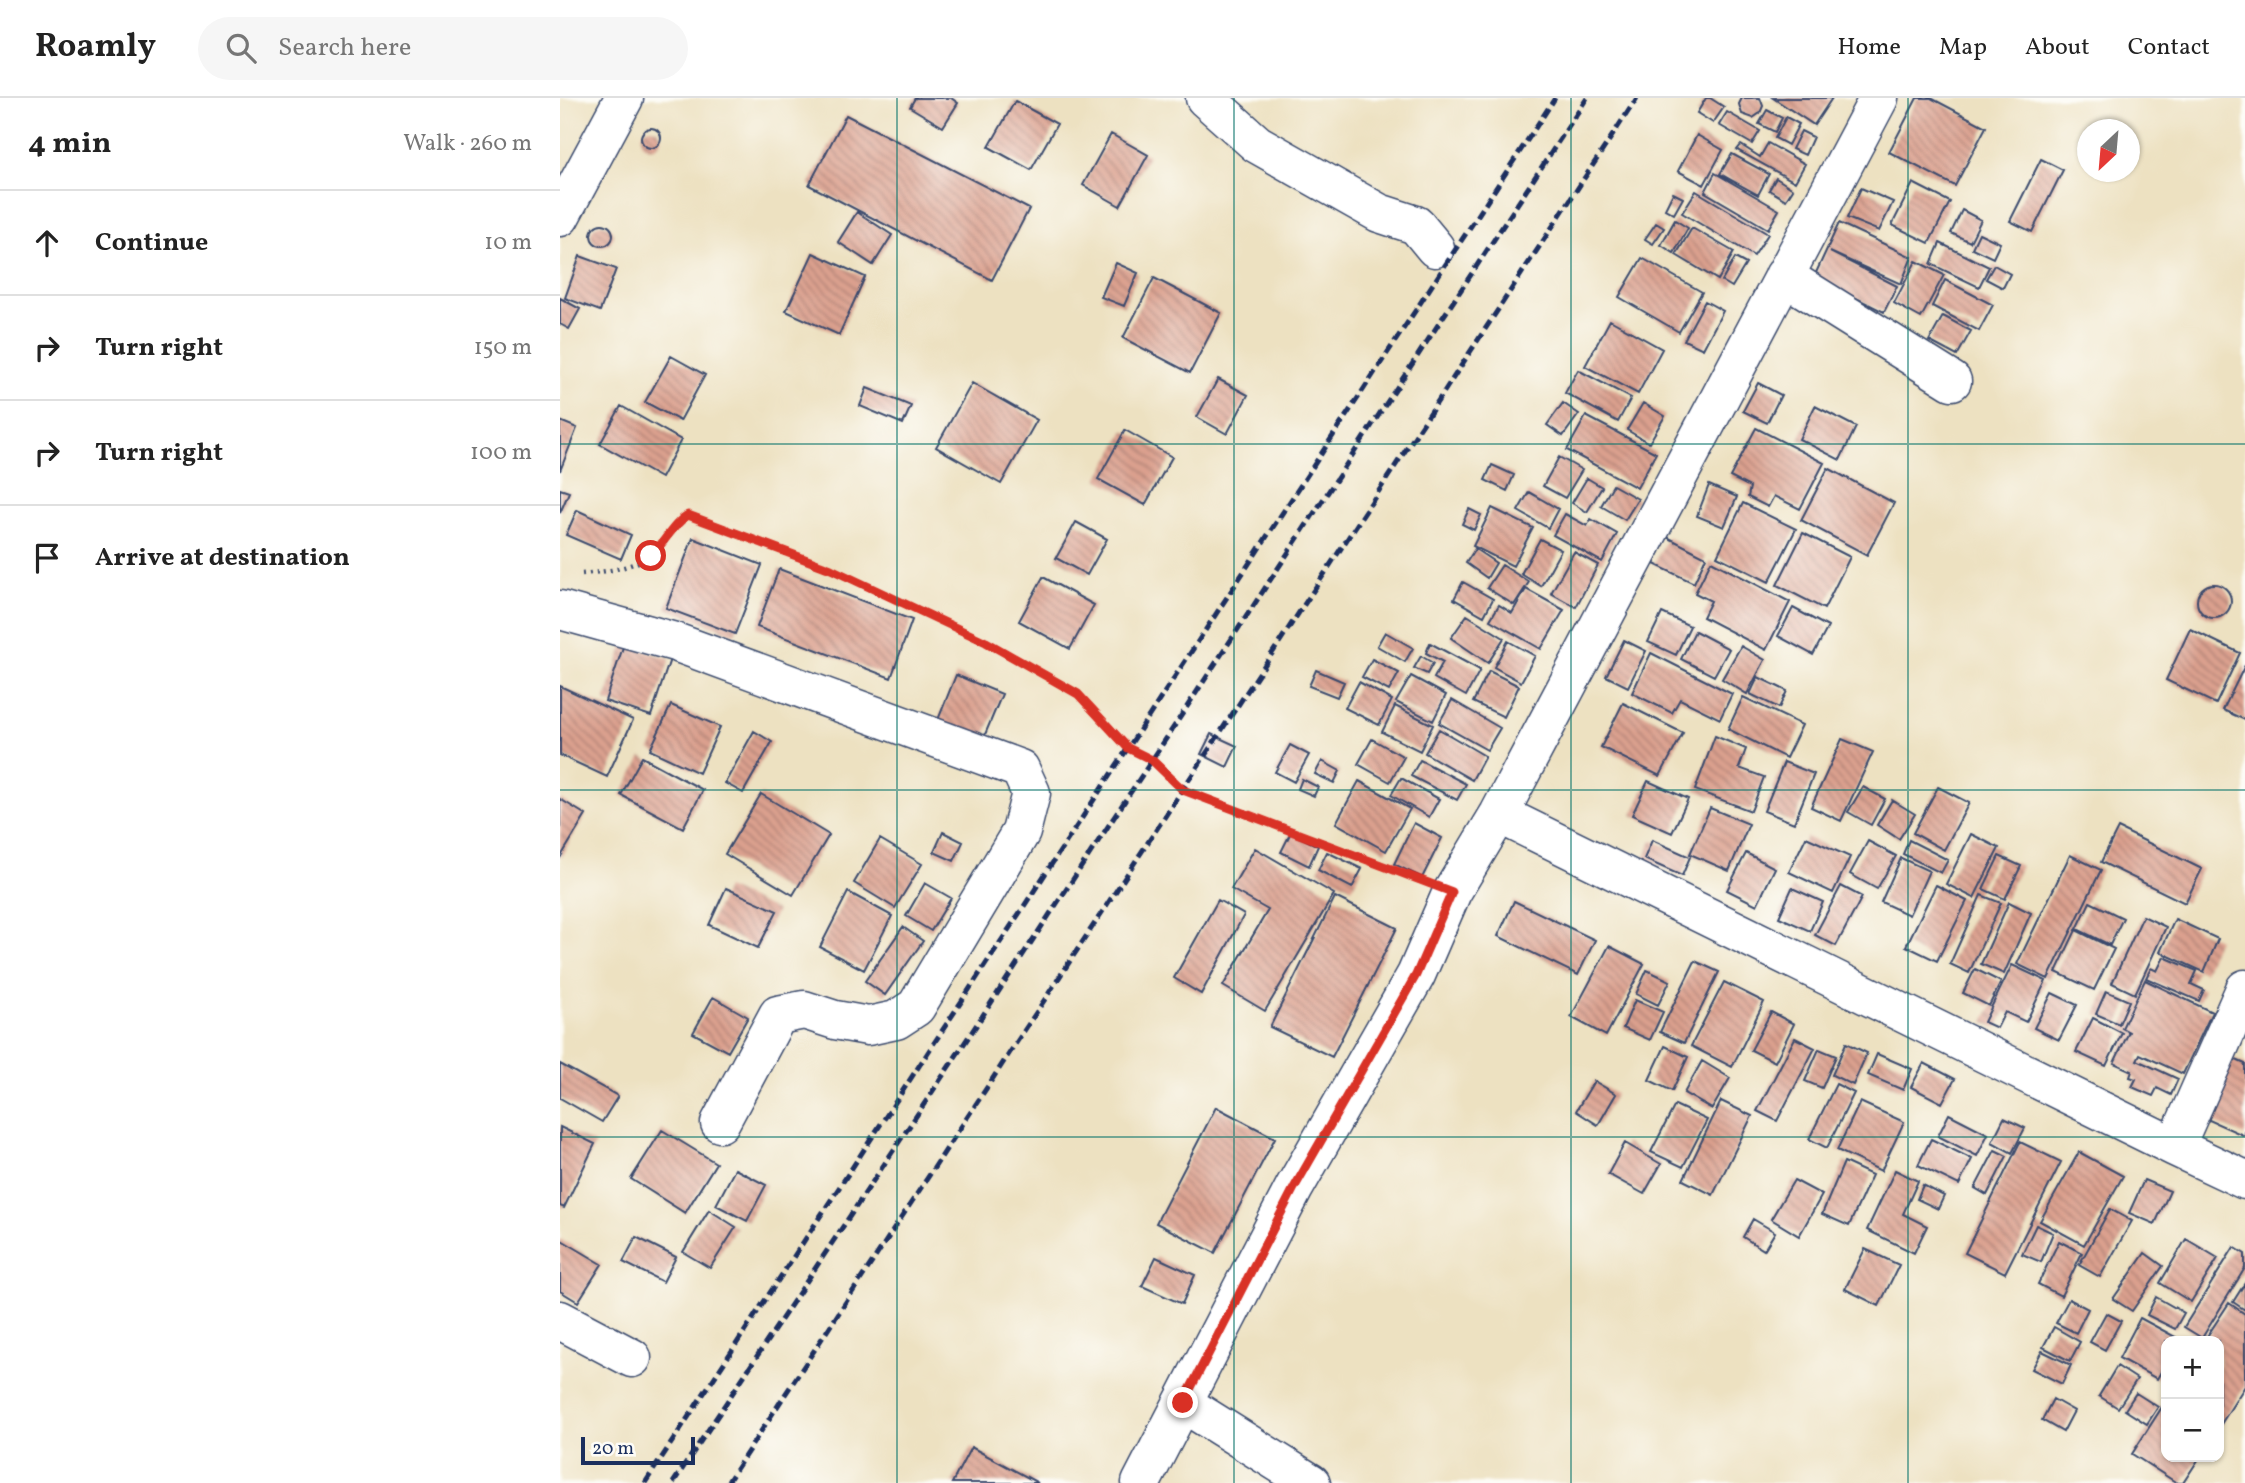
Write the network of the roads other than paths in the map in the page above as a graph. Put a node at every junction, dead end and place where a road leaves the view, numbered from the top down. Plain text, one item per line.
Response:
1 (624, 98) edge
2 (1205, 98) edge
3 (1880, 98) edge
4 (560, 217) edge
5 (1435, 248) dead end
6 (1784, 276) junction
7 (1952, 381) dead end
8 (561, 613) edge
9 (1499, 814) junction
10 (2245, 989) edge
11 (720, 1122) dead end
12 (2175, 1147) junction
13 (2245, 1180) edge
14 (560, 1320) edge
15 (632, 1358) dead end
16 (1183, 1403) junction
17 (1141, 1483) edge
18 (1311, 1483) edge

1 - 4 street
2 - 5 street
3 - 6 street
6 - 7 street
6 - 9 street
8 - 11 street
9 - 12 street
9 - 16 street
10 - 12 street
12 - 13 street
14 - 15 street
16 - 17 street
16 - 18 street

